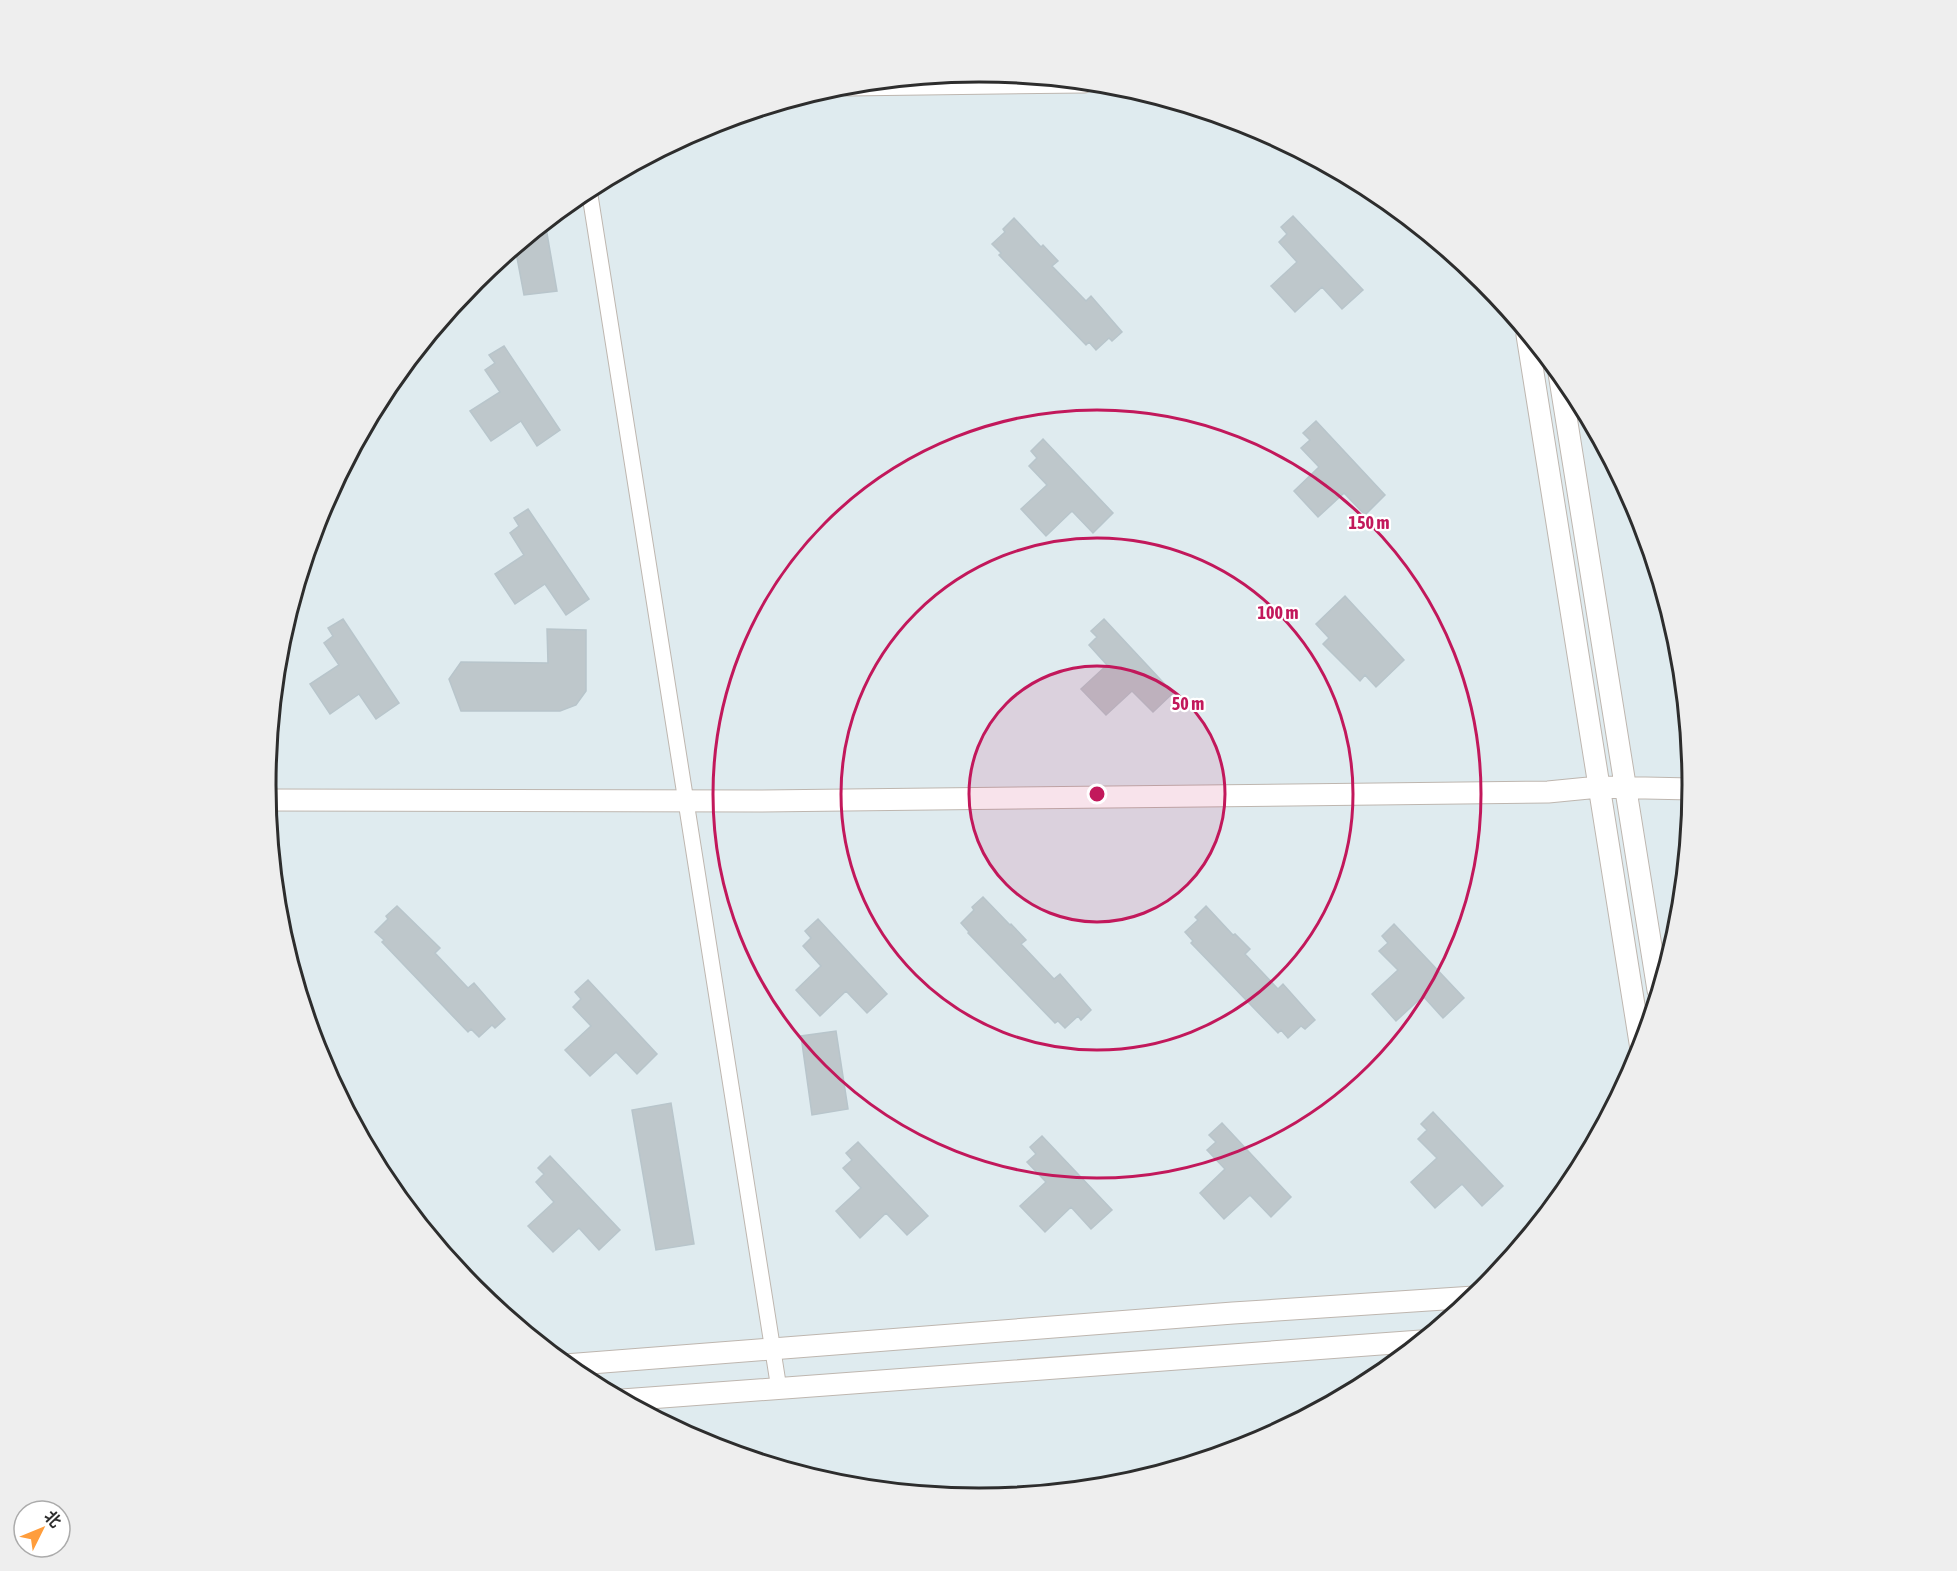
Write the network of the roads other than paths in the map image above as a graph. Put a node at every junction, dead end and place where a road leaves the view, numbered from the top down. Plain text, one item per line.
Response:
1 (1002, 83) edge
2 (936, 84) edge
3 (591, 199) edge
4 (1529, 350) edge
5 (1562, 394) edge
6 (1599, 787) junction
7 (1625, 789) junction
8 (1682, 789) edge
9 (276, 800) edge
10 (685, 801) junction
11 (1656, 975) edge
12 (1638, 1028) edge
13 (1460, 1298) edge
14 (1407, 1342) edge
15 (772, 1348) junction
16 (580, 1364) edge
17 (779, 1389) junction
18 (636, 1399) edge

1 - 2 street
3 - 10 street
4 - 6 street
5 - 7 street
6 - 7 street
6 - 10 street
6 - 12 street
7 - 8 street
7 - 11 street
9 - 10 street
10 - 15 street
13 - 15 street
14 - 17 street
15 - 16 street
15 - 17 street
17 - 18 street

